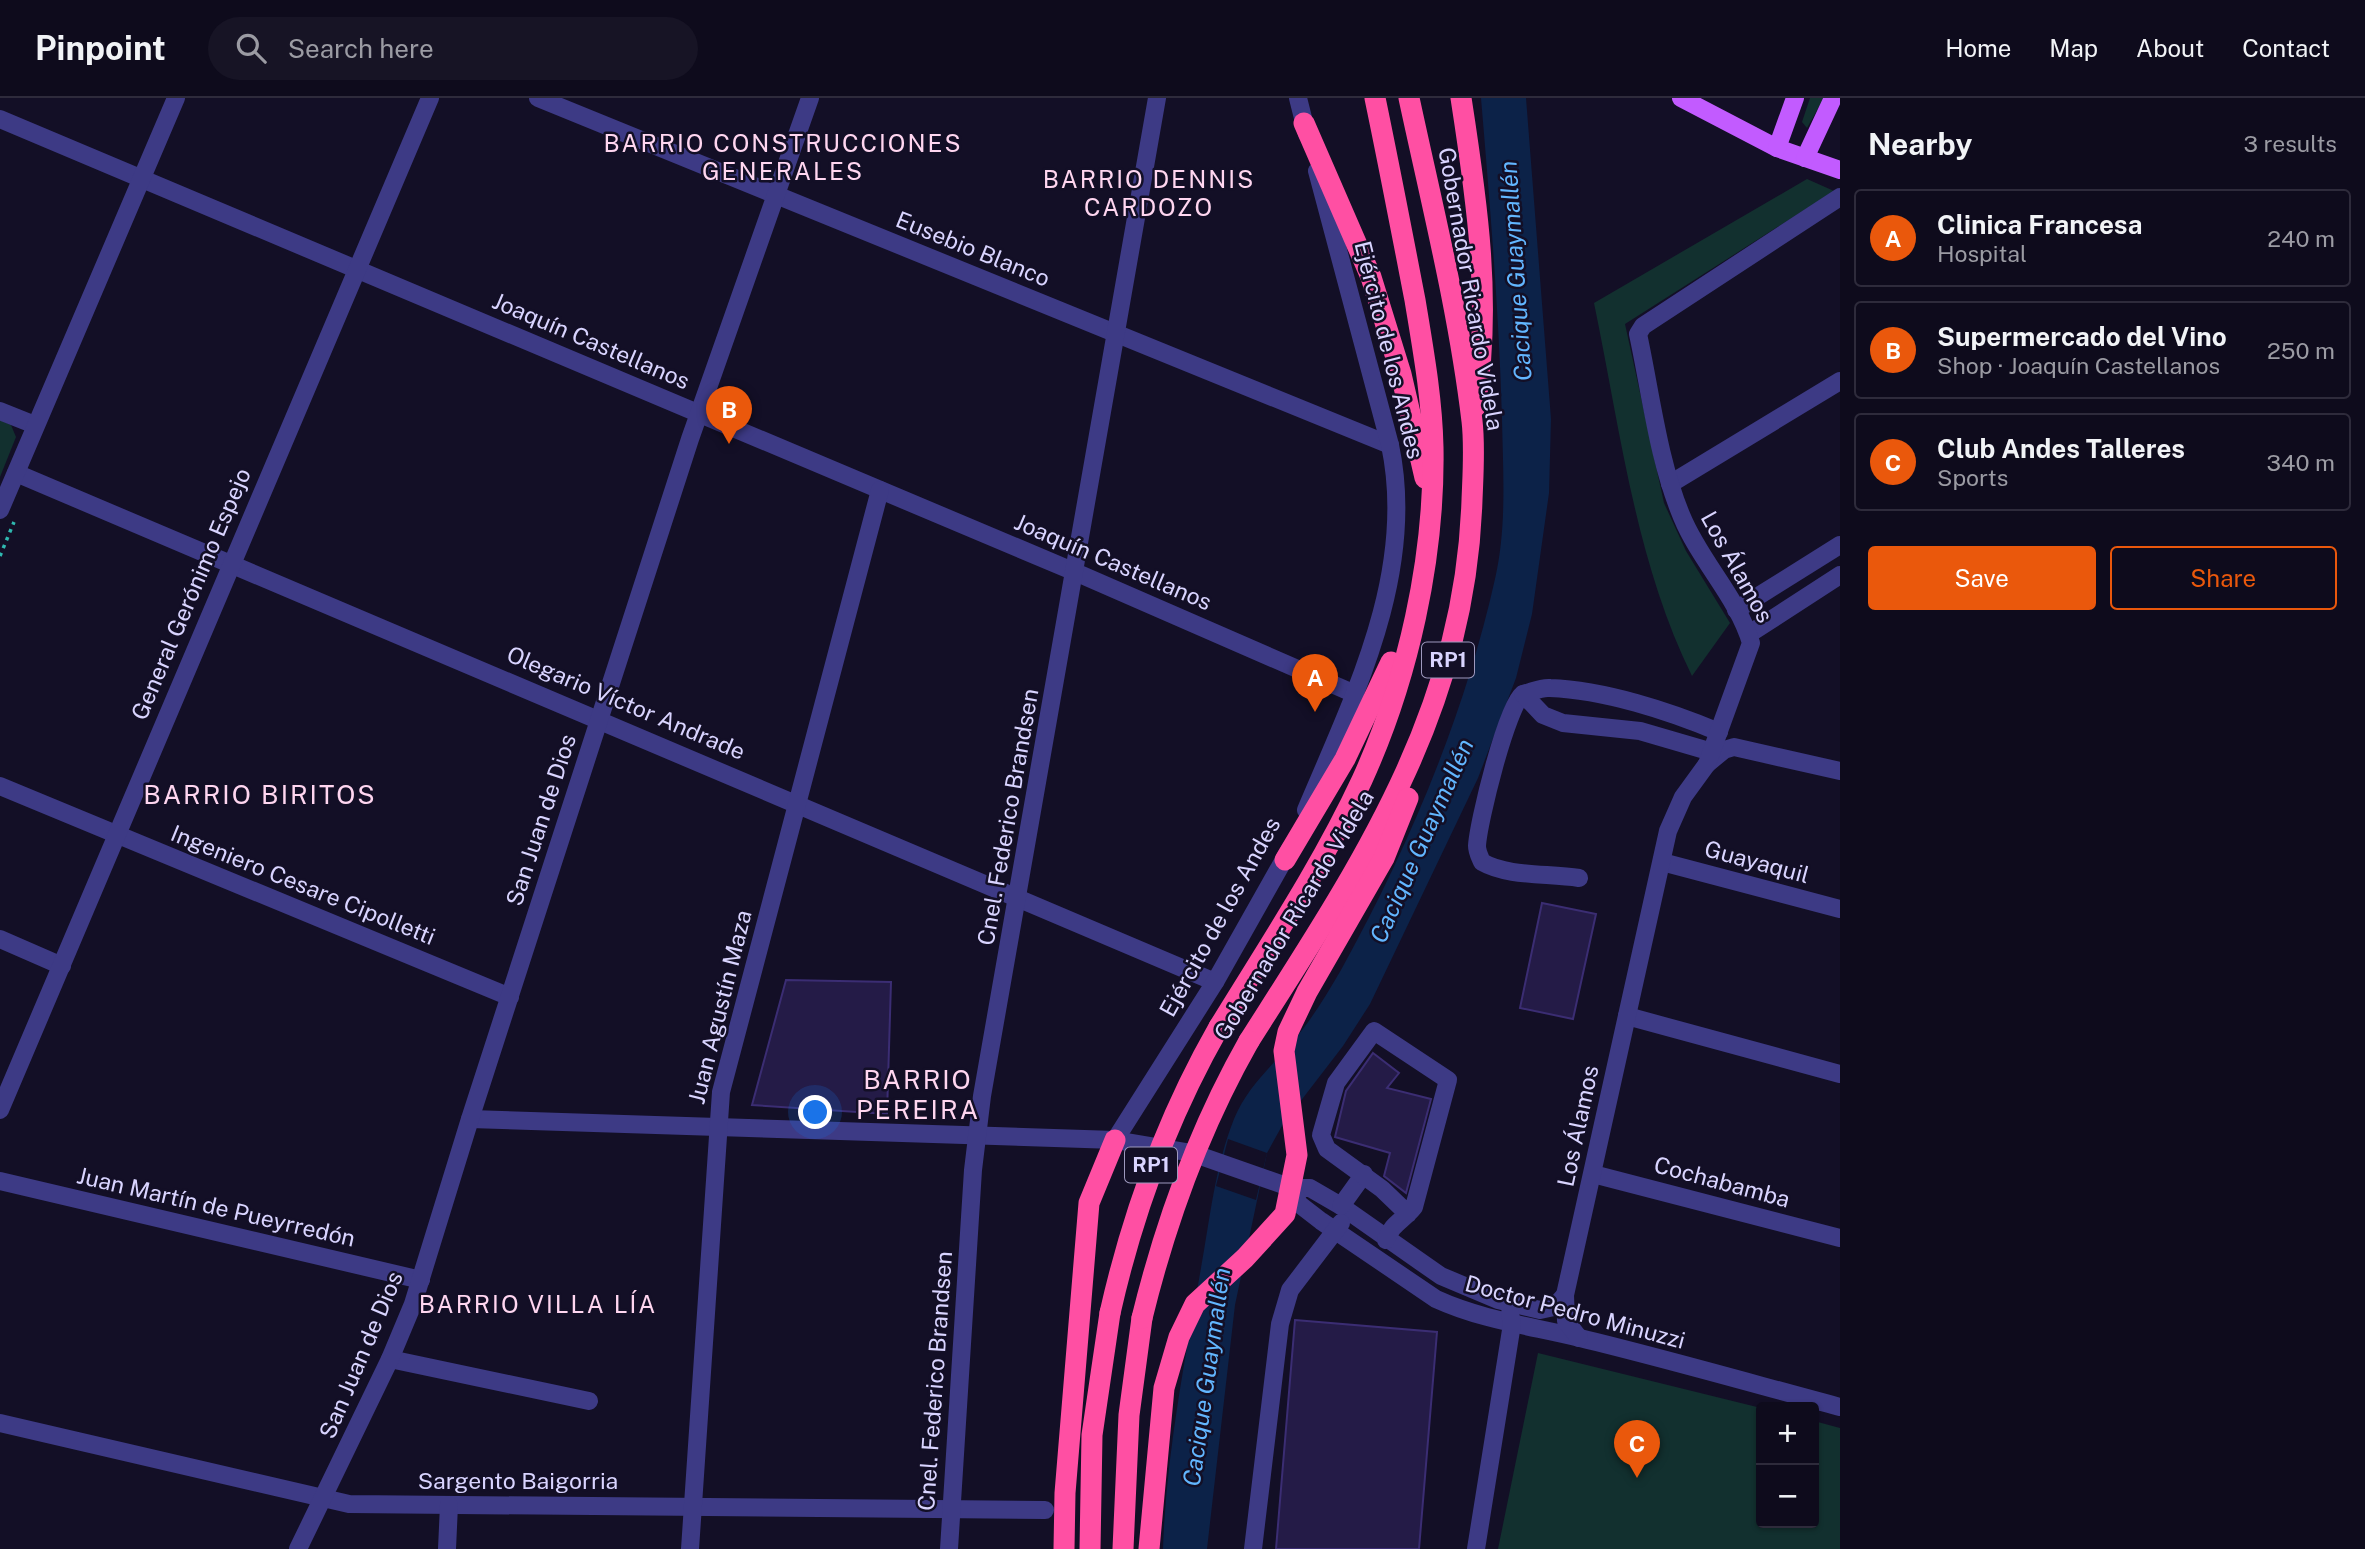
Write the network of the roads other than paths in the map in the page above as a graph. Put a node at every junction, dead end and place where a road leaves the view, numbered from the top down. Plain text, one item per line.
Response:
1 (176, 98) edge
2 (430, 98) edge
3 (538, 98) edge
4 (810, 98) edge
5 (1157, 98) edge
6 (1298, 98) edge
7 (1375, 98) edge
8 (1409, 98) edge
9 (1461, 98) edge
10 (1681, 98) edge
11 (1795, 98) edge
12 (1833, 98) edge
13 (0, 119) edge
14 (1304, 123) junction
15 (1777, 148) junction
16 (1805, 158) junction
17 (1840, 170) edge
18 (141, 179) junction
19 (776, 196) junction
20 (1840, 197) edge
21 (356, 270) junction
22 (1117, 333) junction
23 (1840, 381) edge
24 (0, 411) edge
25 (700, 413) junction
26 (1472, 423) junction
27 (35, 425) junction
28 (1390, 445) junction
29 (16, 473) junction
30 (1670, 484) junction
31 (880, 490) junction
32 (1430, 503) junction
33 (0, 510) edge
34 (1840, 545) edge
35 (230, 563) junction
36 (1075, 572) junction
37 (1840, 575) edge
38 (1419, 596) junction
39 (1736, 611) junction
40 (1749, 634) junction
41 (1355, 694) junction
42 (1523, 694) junction
43 (600, 719) junction
44 (1428, 722) junction
45 (1719, 732) junction
46 (1710, 758) junction
47 (1840, 771) edge
48 (0, 786) edge
49 (797, 802) junction
50 (117, 834) junction
51 (1285, 859) junction
52 (1662, 862) junction
53 (1579, 878) dead end
54 (1019, 897) junction
55 (1840, 909) edge
56 (0, 939) edge
57 (62, 966) junction
58 (1215, 982) junction
59 (510, 997) junction
60 (1627, 1016) junction
61 (1840, 1074) edge
62 (0, 1110) edge
63 (470, 1119) junction
64 (717, 1126) junction
65 (977, 1135) junction
66 (1115, 1140) junction
67 (1364, 1174) junction
68 (1593, 1174) junction
69 (0, 1181) edge
70 (1292, 1188) junction
71 (1345, 1209) junction
72 (1408, 1214) junction
73 (1335, 1230) junction
74 (1840, 1238) edge
75 (1386, 1240) junction
76 (421, 1280) junction
77 (1565, 1295) junction
78 (1498, 1300) junction
79 (1512, 1324) junction
80 (1579, 1338) junction
81 (390, 1359) junction
82 (589, 1401) dead end
83 (1840, 1407) edge
84 (0, 1423) edge
85 (322, 1500) junction
86 (450, 1505) junction
87 (693, 1506) junction
88 (951, 1509) junction
89 (1045, 1510) dead end
90 (298, 1549) edge
91 (447, 1549) edge
92 (690, 1549) edge
93 (949, 1549) edge
94 (1064, 1549) edge
95 (1090, 1549) edge
96 (1123, 1549) edge
97 (1149, 1549) edge
98 (1253, 1549) edge
99 (1476, 1549) edge

1 - 18 street
2 - 21 street, General Gerónimo Espejo
3 - 19 street, Eusebio Blanco
4 - 19 street, San Juan de Dios
5 - 22 street, Cnel. Federico Brandsen
6 - 14 street, Ejército de los Andes
7 - 32 highway, Gobernador Ricardo Videla / RP1
8 - 26 highway, Gobernador Ricardo Videla / RP1
9 - 26 highway
10 - 15 main road
11 - 15 main road
12 - 16 main road
13 - 18 street, Joaquín Castellanos
14 - 28 street, Ejército de los Andes
14 - 32 highway
15 - 16 main road
16 - 17 main road
18 - 21 street, Joaquín Castellanos
18 - 27 street
19 - 22 street, Eusebio Blanco
19 - 25 street, San Juan de Dios
20 - 30 street, Los Álamos
21 - 25 street, Joaquín Castellanos
21 - 35 street, General Gerónimo Espejo
22 - 28 street, Eusebio Blanco
22 - 36 street, Cnel. Federico Brandsen
23 - 30 street
24 - 27 street
25 - 31 street, Joaquín Castellanos
25 - 43 street, San Juan de Dios
26 - 44 highway, Gobernador Ricardo Videla / RP1
27 - 29 street
28 - 41 street, Ejército de los Andes
29 - 33 street
29 - 35 street, Olegario Víctor Andrade
30 - 39 street, Los Álamos
31 - 36 street, Joaquín Castellanos
31 - 49 street, Juan Agustín Maza
32 - 38 highway, Gobernador Ricardo Videla / RP1
34 - 39 street
35 - 43 street, Olegario Víctor Andrade
35 - 50 street, General Gerónimo Espejo
36 - 41 street, Joaquín Castellanos
36 - 54 street, Cnel. Federico Brandsen
37 - 40 street
38 - 51 highway
38 - 95 highway, Gobernador Ricardo Videla / RP1, bridge
39 - 40 street, Los Álamos
40 - 45 street, Los Álamos
41 - 51 street, Ejército de los Andes
42 - 45 street
42 - 46 street
42 - 53 street
43 - 49 street, Olegario Víctor Andrade
43 - 59 street, San Juan de Dios
44 - 70 highway
44 - 96 highway, Gobernador Ricardo Videla / RP1, bridge
45 - 46 street, Los Álamos
46 - 47 street
46 - 52 street, Los Álamos
48 - 50 street, Ingeniero Cesare Cipolletti
49 - 54 street, Olegario Víctor Andrade
49 - 64 street, Juan Agustín Maza
50 - 57 street, General Gerónimo Espejo
50 - 59 street, Ingeniero Cesare Cipolletti
51 - 58 street, Ejército de los Andes
52 - 55 street, Guayaquil
52 - 60 street, Los Álamos
54 - 58 street, Olegario Víctor Andrade
54 - 65 street, Cnel. Federico Brandsen
56 - 57 street
57 - 62 street, General Gerónimo Espejo
58 - 66 street, Ejército de los Andes
59 - 63 street, San Juan de Dios
60 - 61 street
60 - 68 street, Los Álamos
63 - 64 street, Doctor Pedro Minuzzi
63 - 76 street, San Juan de Dios
64 - 65 street, Doctor Pedro Minuzzi
64 - 87 street, Juan Agustín Maza
65 - 66 street, Doctor Pedro Minuzzi
65 - 88 street, Cnel. Federico Brandsen
66 - 70 street, Doctor Pedro Minuzzi
66 - 94 highway
67 - 71 street
67 - 72 street
67 - 72 street
68 - 74 street, Cochabamba
68 - 77 street, Los Álamos
69 - 76 street, Juan Martín de Pueyrredón
70 - 71 street, Doctor Pedro Minuzzi
70 - 73 street, Doctor Pedro Minuzzi
70 - 97 highway
71 - 73 street
71 - 75 street, Doctor Pedro Minuzzi
72 - 75 street
73 - 79 street, Doctor Pedro Minuzzi
73 - 98 street
75 - 78 street, Doctor Pedro Minuzzi
76 - 81 street, San Juan de Dios
77 - 78 street, Doctor Pedro Minuzzi
77 - 80 street, Los Álamos
78 - 79 street
79 - 80 street, Doctor Pedro Minuzzi
79 - 99 street
80 - 83 street, Doctor Pedro Minuzzi
81 - 82 street
81 - 85 street, San Juan de Dios
84 - 85 street, Sargento Baigorria
85 - 86 street, Sargento Baigorria
85 - 90 street, San Juan de Dios
86 - 87 street, Sargento Baigorria
86 - 91 street
87 - 88 street, Sargento Baigorria
87 - 92 street, Juan Agustín Maza
88 - 89 street, Sargento Baigorria
88 - 93 street, Cnel. Federico Brandsen

